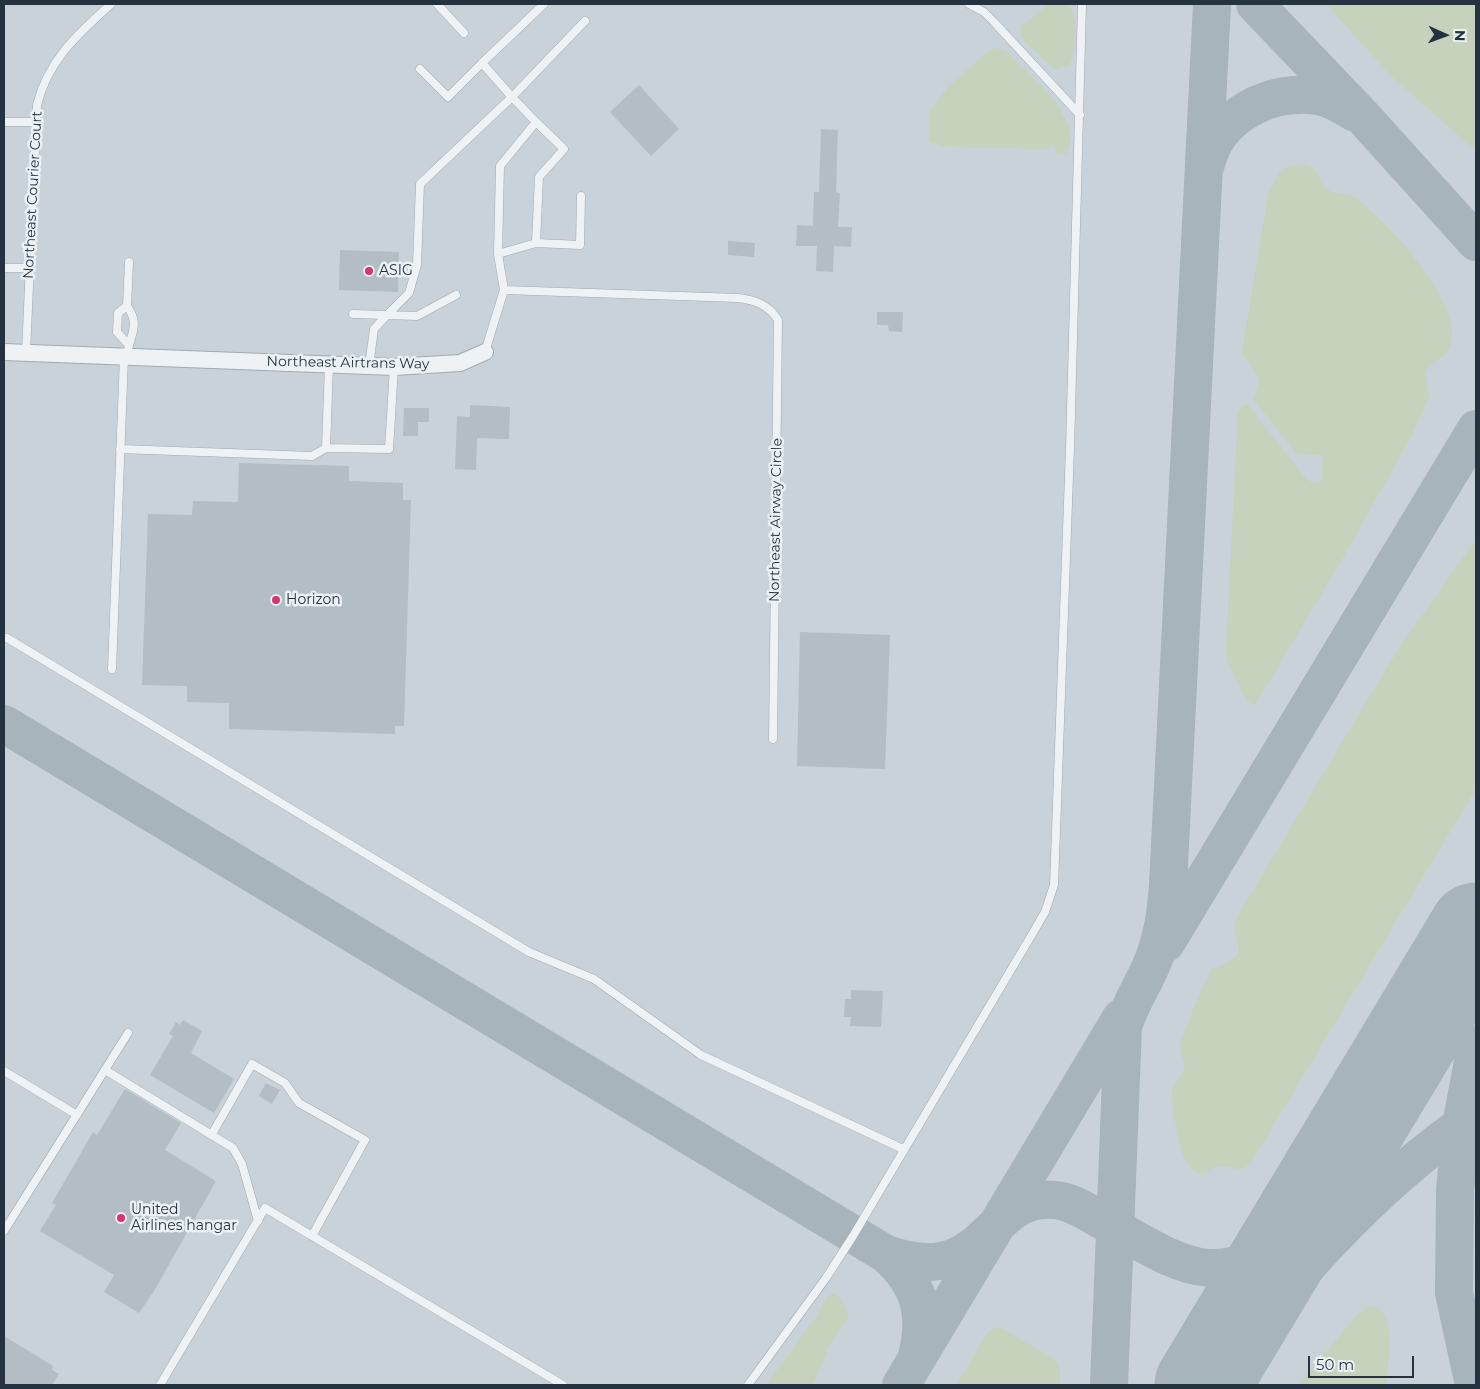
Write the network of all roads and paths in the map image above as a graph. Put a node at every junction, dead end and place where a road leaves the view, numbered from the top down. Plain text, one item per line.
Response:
1 (98, 4) edge
2 (111, 4) edge
3 (437, 4) edge
4 (544, 4) edge
5 (969, 4) edge
6 (1082, 4) edge
7 (104, 10) junction
8 (585, 21) dead end
9 (464, 33) dead end
10 (482, 63) junction
11 (420, 69) dead end
12 (512, 97) junction
13 (1080, 115) junction
14 (4, 122) edge
15 (35, 122) junction
16 (536, 122) junction
17 (581, 196) dead end
18 (536, 243) junction
19 (498, 254) junction
20 (129, 262) dead end
21 (4, 268) edge
22 (29, 268) junction
23 (504, 290) junction
24 (456, 295) dead end
25 (127, 306) junction
26 (353, 314) dead end
27 (387, 315) junction
28 (4, 352) edge
29 (126, 352) junction
30 (484, 352) joint
31 (26, 353) junction
32 (329, 365) junction
33 (369, 366) junction
34 (394, 367) junction
35 (326, 448) junction
36 (120, 449) junction
37 (7, 638) dead end
38 (112, 669) dead end
39 (773, 739) dead end
40 (128, 1033) dead end
41 (105, 1070) junction
42 (4, 1071) edge
43 (77, 1115) junction
44 (212, 1134) junction
45 (903, 1149) junction
46 (258, 1221) junction
47 (4, 1231) edge
48 (312, 1236) junction
49 (160, 1385) edge
50 (563, 1385) edge
51 (748, 1385) edge

1 - 7 lane
2 - 7 lane, Northeast Courier Court
3 - 9 lane
4 - 10 lane
5 - 13 lane
6 - 13 lane
7 - 15 lane, Northeast Courier Court
8 - 12 lane
10 - 11 lane
10 - 12 lane
12 - 16 lane
12 - 27 lane
13 - 45 lane
14 - 15 lane
15 - 22 lane, Northeast Courier Court
16 - 18 lane
16 - 19 lane
17 - 18 lane
18 - 19 lane
19 - 23 lane
20 - 25 lane
21 - 22 lane
22 - 31 lane, Northeast Courier Court
23 - 30 lane, Northeast Airtrans Way
23 - 39 lane, Northeast Airway Circle
24 - 27 lane
25 - 29 lane
25 - 29 lane
26 - 27 lane
27 - 33 lane
28 - 31 street, Northeast Airtrans Way
29 - 31 street, Northeast Airtrans Way
29 - 32 street, Northeast Airtrans Way
29 - 36 lane
30 - 34 street, Northeast Airtrans Way
32 - 33 street, Northeast Airtrans Way
32 - 35 lane
33 - 34 street, Northeast Airtrans Way
34 - 35 lane
35 - 36 lane
36 - 38 lane
37 - 45 lane
40 - 41 lane
41 - 43 lane
41 - 44 lane
42 - 43 lane
43 - 47 lane
44 - 46 lane
44 - 48 lane
45 - 51 lane
46 - 48 lane
46 - 49 lane
48 - 50 lane

